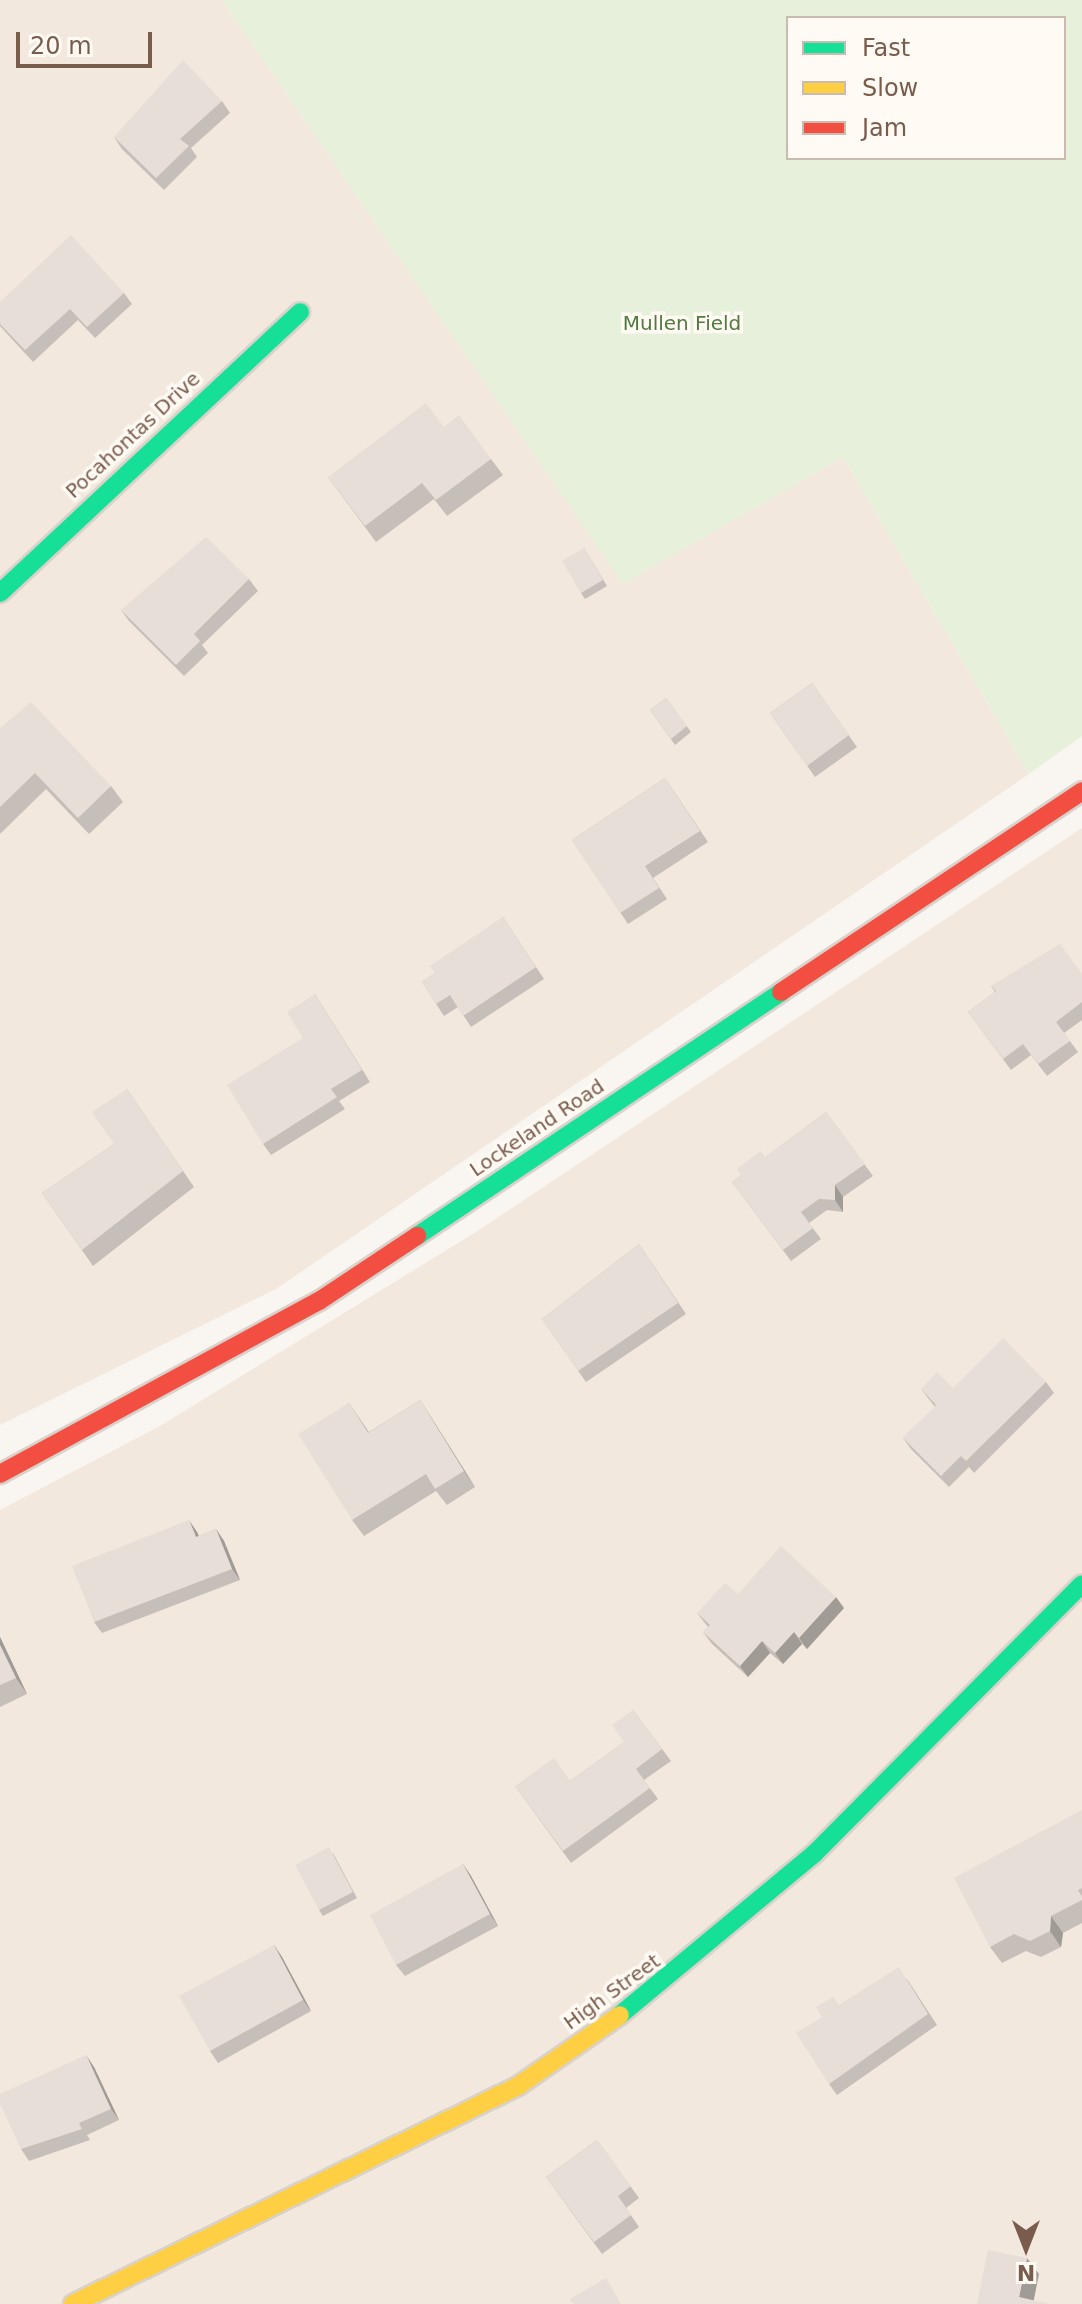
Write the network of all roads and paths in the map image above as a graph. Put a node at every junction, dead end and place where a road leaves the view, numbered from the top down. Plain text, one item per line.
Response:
1 (300, 312) dead end
2 (0, 593) edge
3 (1082, 791) edge
4 (0, 1474) edge
5 (1082, 1584) edge
6 (73, 2304) edge

1 - 2 street, Pocahontas Drive
3 - 4 street, Lockeland Road
5 - 6 street, High Street

